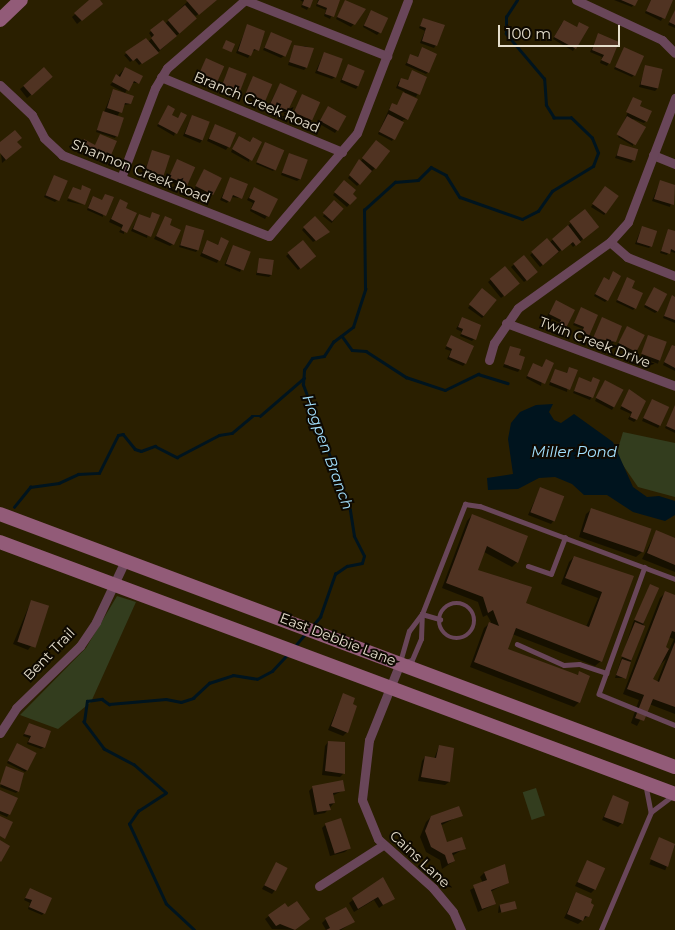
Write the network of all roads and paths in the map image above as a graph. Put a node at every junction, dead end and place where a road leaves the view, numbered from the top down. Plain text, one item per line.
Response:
1 (21, 0) edge
2 (245, 0) edge
3 (408, 0) edge
4 (576, 0) edge
5 (598, 4) edge
6 (0, 20) edge
7 (675, 53) edge
8 (388, 56) junction
9 (161, 77) junction
10 (0, 85) edge
11 (675, 98) edge
12 (342, 152) junction
13 (653, 155) junction
14 (675, 164) edge
15 (121, 178) junction
16 (610, 242) junction
17 (675, 276) edge
18 (506, 323) junction
19 (489, 360) dead end
20 (675, 386) edge
21 (0, 514) edge
22 (565, 538) junction
23 (0, 542) edge
24 (124, 563) junction
25 (528, 566) dead end
26 (645, 567) junction
27 (675, 579) edge
28 (115, 584) junction
29 (422, 614) junction
30 (440, 619) junction
31 (517, 644) dead end
32 (400, 664) junction
33 (607, 673) junction
34 (391, 690) junction
35 (675, 725) edge
36 (0, 732) edge
37 (675, 767) edge
38 (645, 783) junction
39 (675, 794) edge
40 (651, 812) junction
41 (383, 845) junction
42 (319, 886) dead end
43 (462, 930) edge
44 (601, 930) edge

1 - 6 main road
2 - 8 street
2 - 9 street
3 - 8 street
4 - 5 street
5 - 7 street
8 - 12 street
9 - 12 street, Branch Creek Road
9 - 15 street
10 - 15 street, Shannon Creek Road
11 - 13 street
12 - 15 street, Shannon Creek Road
13 - 14 street
13 - 16 street
16 - 17 street
16 - 18 street
18 - 19 street
18 - 20 street, Twin Creek Drive
21 - 24 main road, East Debbie Lane
22 - 25 lane
22 - 26 lane
22 - 29 lane
23 - 28 main road, East Debbie Lane
24 - 28 street, Bent Trail
24 - 32 main road, East Debbie Lane
26 - 27 lane
26 - 33 lane
28 - 34 main road, East Debbie Lane
28 - 36 street, Bent Trail
29 - 30 lane
29 - 32 lane
29 - 32 lane
30 - 30 lane
31 - 33 lane
32 - 34 street, Cains Lane
32 - 37 main road, East Debbie Lane
33 - 35 lane
34 - 38 main road, East Debbie Lane
34 - 41 street, Cains Lane
38 - 39 main road, East Debbie Lane
38 - 40 lane
39 - 40 lane
40 - 44 lane
41 - 42 street
41 - 43 street, Cains Lane

